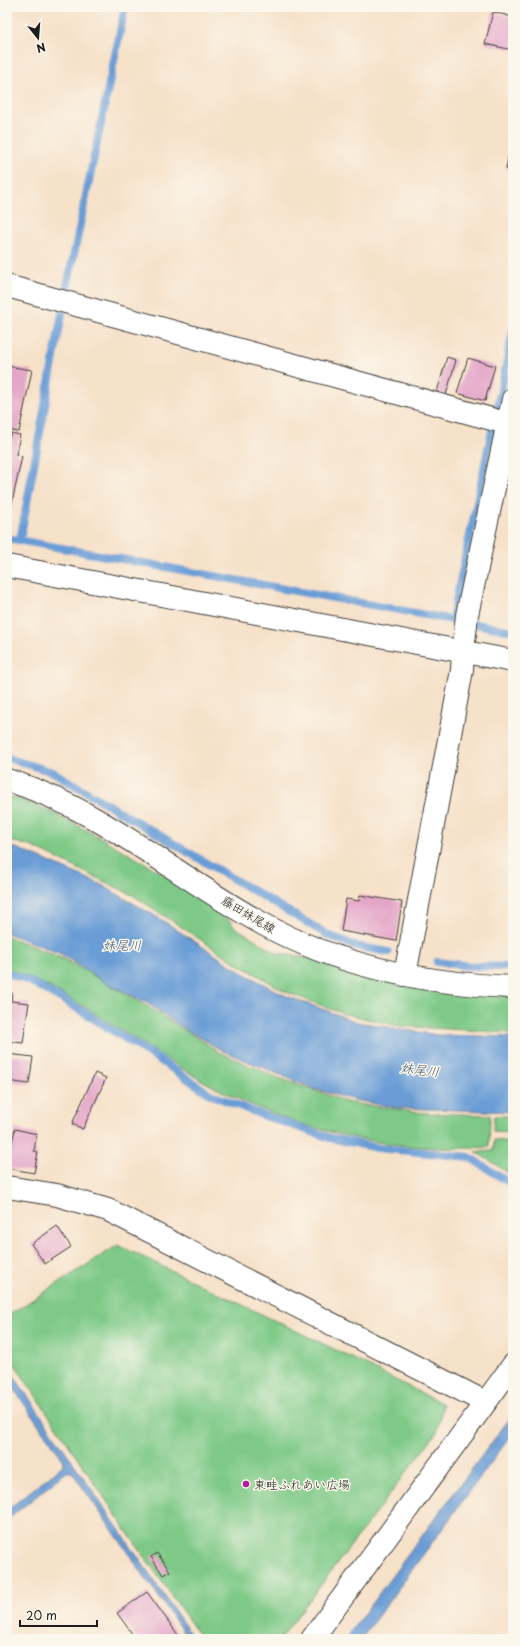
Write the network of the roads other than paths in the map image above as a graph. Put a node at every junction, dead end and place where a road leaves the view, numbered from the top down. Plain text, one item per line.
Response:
1 (7, 286) edge
2 (513, 399) edge
3 (510, 424) edge
4 (7, 566) edge
5 (463, 651) junction
6 (513, 661) edge
7 (7, 780) edge
8 (405, 976) junction
9 (513, 987) edge
10 (7, 1187) edge
11 (513, 1365) edge
12 (485, 1402) junction
13 (312, 1639) edge

1 - 3 street
2 - 3 street
3 - 5 street
4 - 5 street
5 - 6 street
5 - 8 street
7 - 8 street, 藤田妹尾線
8 - 9 street, 藤田妹尾線
10 - 12 street
11 - 12 street
12 - 13 street

